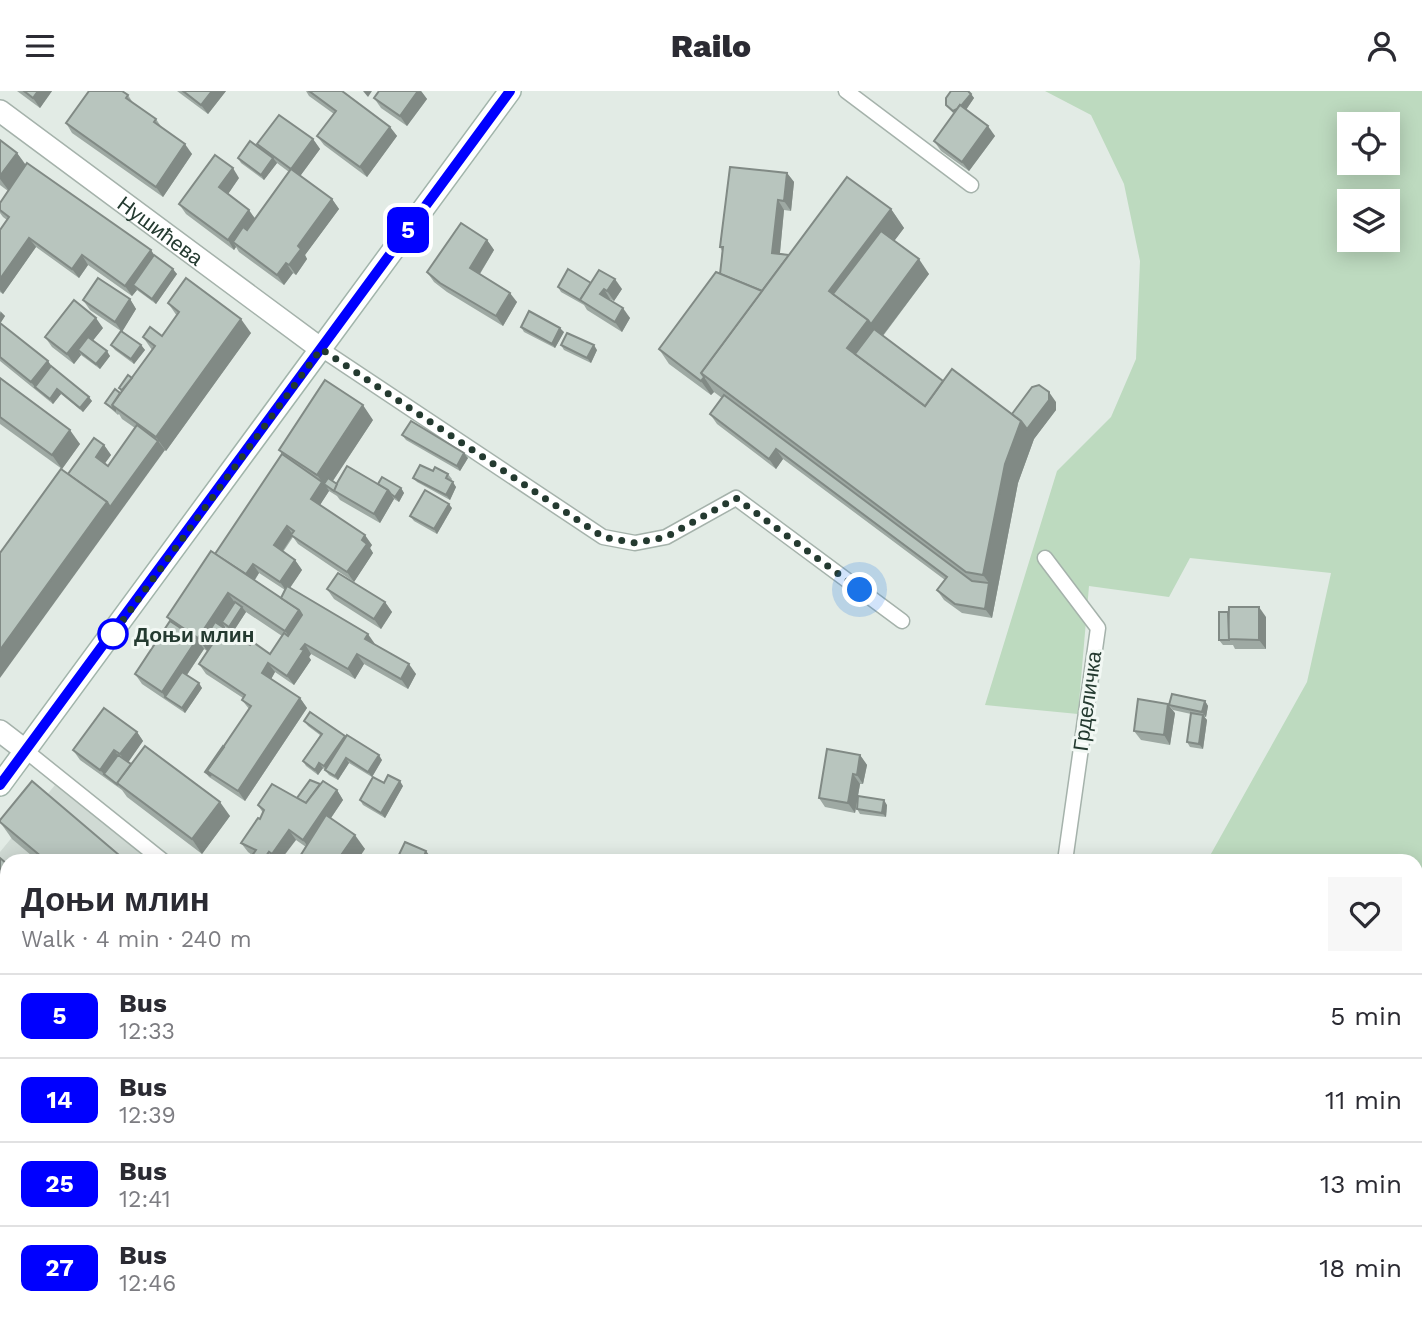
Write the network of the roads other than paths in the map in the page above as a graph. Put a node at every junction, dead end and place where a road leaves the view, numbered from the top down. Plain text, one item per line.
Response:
1 (510, 91) edge
2 (846, 91) edge
3 (0, 111) edge
4 (971, 185) dead end
5 (321, 349) junction
6 (1045, 558) dead end
7 (902, 621) dead end
8 (0, 731) edge
9 (26, 751) junction
10 (0, 785) edge
11 (154, 854) edge
12 (1066, 854) edge

1 - 5 street
2 - 4 lane
3 - 5 street, Нушићева
5 - 7 lane
5 - 9 street
6 - 12 lane, Грделичка
8 - 9 street
9 - 10 street
9 - 11 lane

